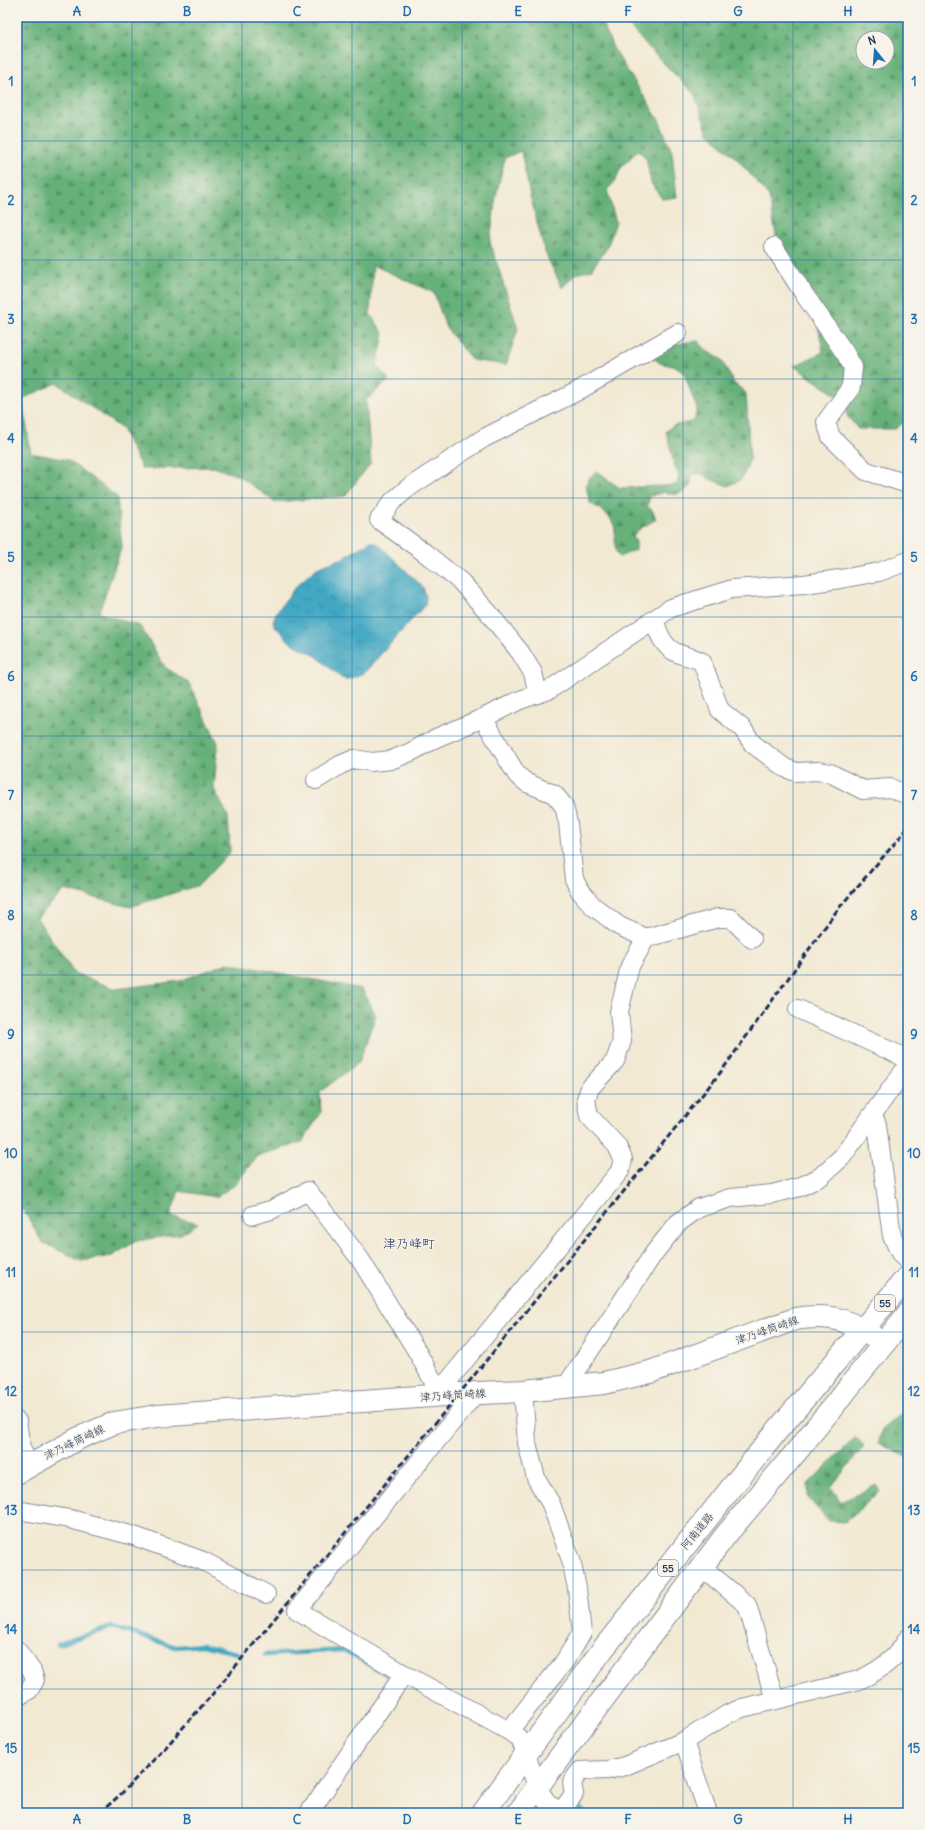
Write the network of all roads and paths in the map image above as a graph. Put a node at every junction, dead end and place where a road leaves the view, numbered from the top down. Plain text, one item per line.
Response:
1 (774, 247) dead end
2 (678, 333) dead end
3 (908, 484) edge
4 (908, 561) edge
5 (654, 620) junction
6 (538, 694) junction
7 (483, 718) junction
8 (316, 780) dead end
9 (908, 795) edge
10 (646, 938) junction
11 (752, 939) dead end
12 (798, 1009) dead end
13 (908, 1059) edge
14 (908, 1065) edge
15 (873, 1114) junction
16 (253, 1215) dead end
17 (908, 1261) edge
18 (908, 1276) edge
19 (908, 1314) edge
20 (862, 1330) junction
21 (883, 1343) junction
22 (565, 1388) junction
23 (522, 1391) junction
24 (476, 1393) junction
25 (441, 1395) junction
26 (17, 1421) edge
27 (23, 1469) edge
28 (17, 1510) edge
29 (702, 1567) junction
30 (266, 1594) dead end
31 (582, 1633) junction
32 (908, 1638) edge
33 (603, 1649) junction
34 (17, 1650) edge
35 (404, 1674) junction
36 (17, 1697) edge
37 (774, 1700) junction
38 (509, 1731) junction
39 (684, 1741) junction
40 (526, 1754) junction
41 (537, 1787) junction
42 (564, 1807) edge
43 (309, 1813) edge
44 (483, 1813) edge
45 (518, 1813) edge
46 (708, 1813) edge

1 - 3 street
2 - 6 street
4 - 5 street
5 - 6 street
5 - 9 street
6 - 7 street
7 - 8 street
7 - 10 street
10 - 11 street
10 - 25 street
12 - 13 street
14 - 15 street
15 - 17 street
15 - 22 street
16 - 25 street
18 - 20 main road, 阿南道路 / 55
19 - 21 main road, 55
20 - 21 main road, 津乃峰筒崎線
20 - 22 main road, 津乃峰筒崎線
20 - 33 main road, 阿南道路 / 55
21 - 29 main road, 55
22 - 23 main road, 津乃峰筒崎線
23 - 24 main road, 津乃峰筒崎線
23 - 31 street
24 - 25 main road, 津乃峰筒崎線
24 - 35 street
25 - 27 main road, 津乃峰筒崎線
26 - 27 street
28 - 30 street
29 - 37 street
29 - 41 main road, 55
31 - 33 street
31 - 38 street
32 - 37 street
33 - 40 main road, 阿南道路 / 55
34 - 36 street
35 - 38 street
35 - 43 street
37 - 39 street
38 - 40 street
39 - 42 street
39 - 46 street
40 - 41 street
40 - 44 main road, 阿南道路 / 55
41 - 42 street
41 - 45 main road, 55

